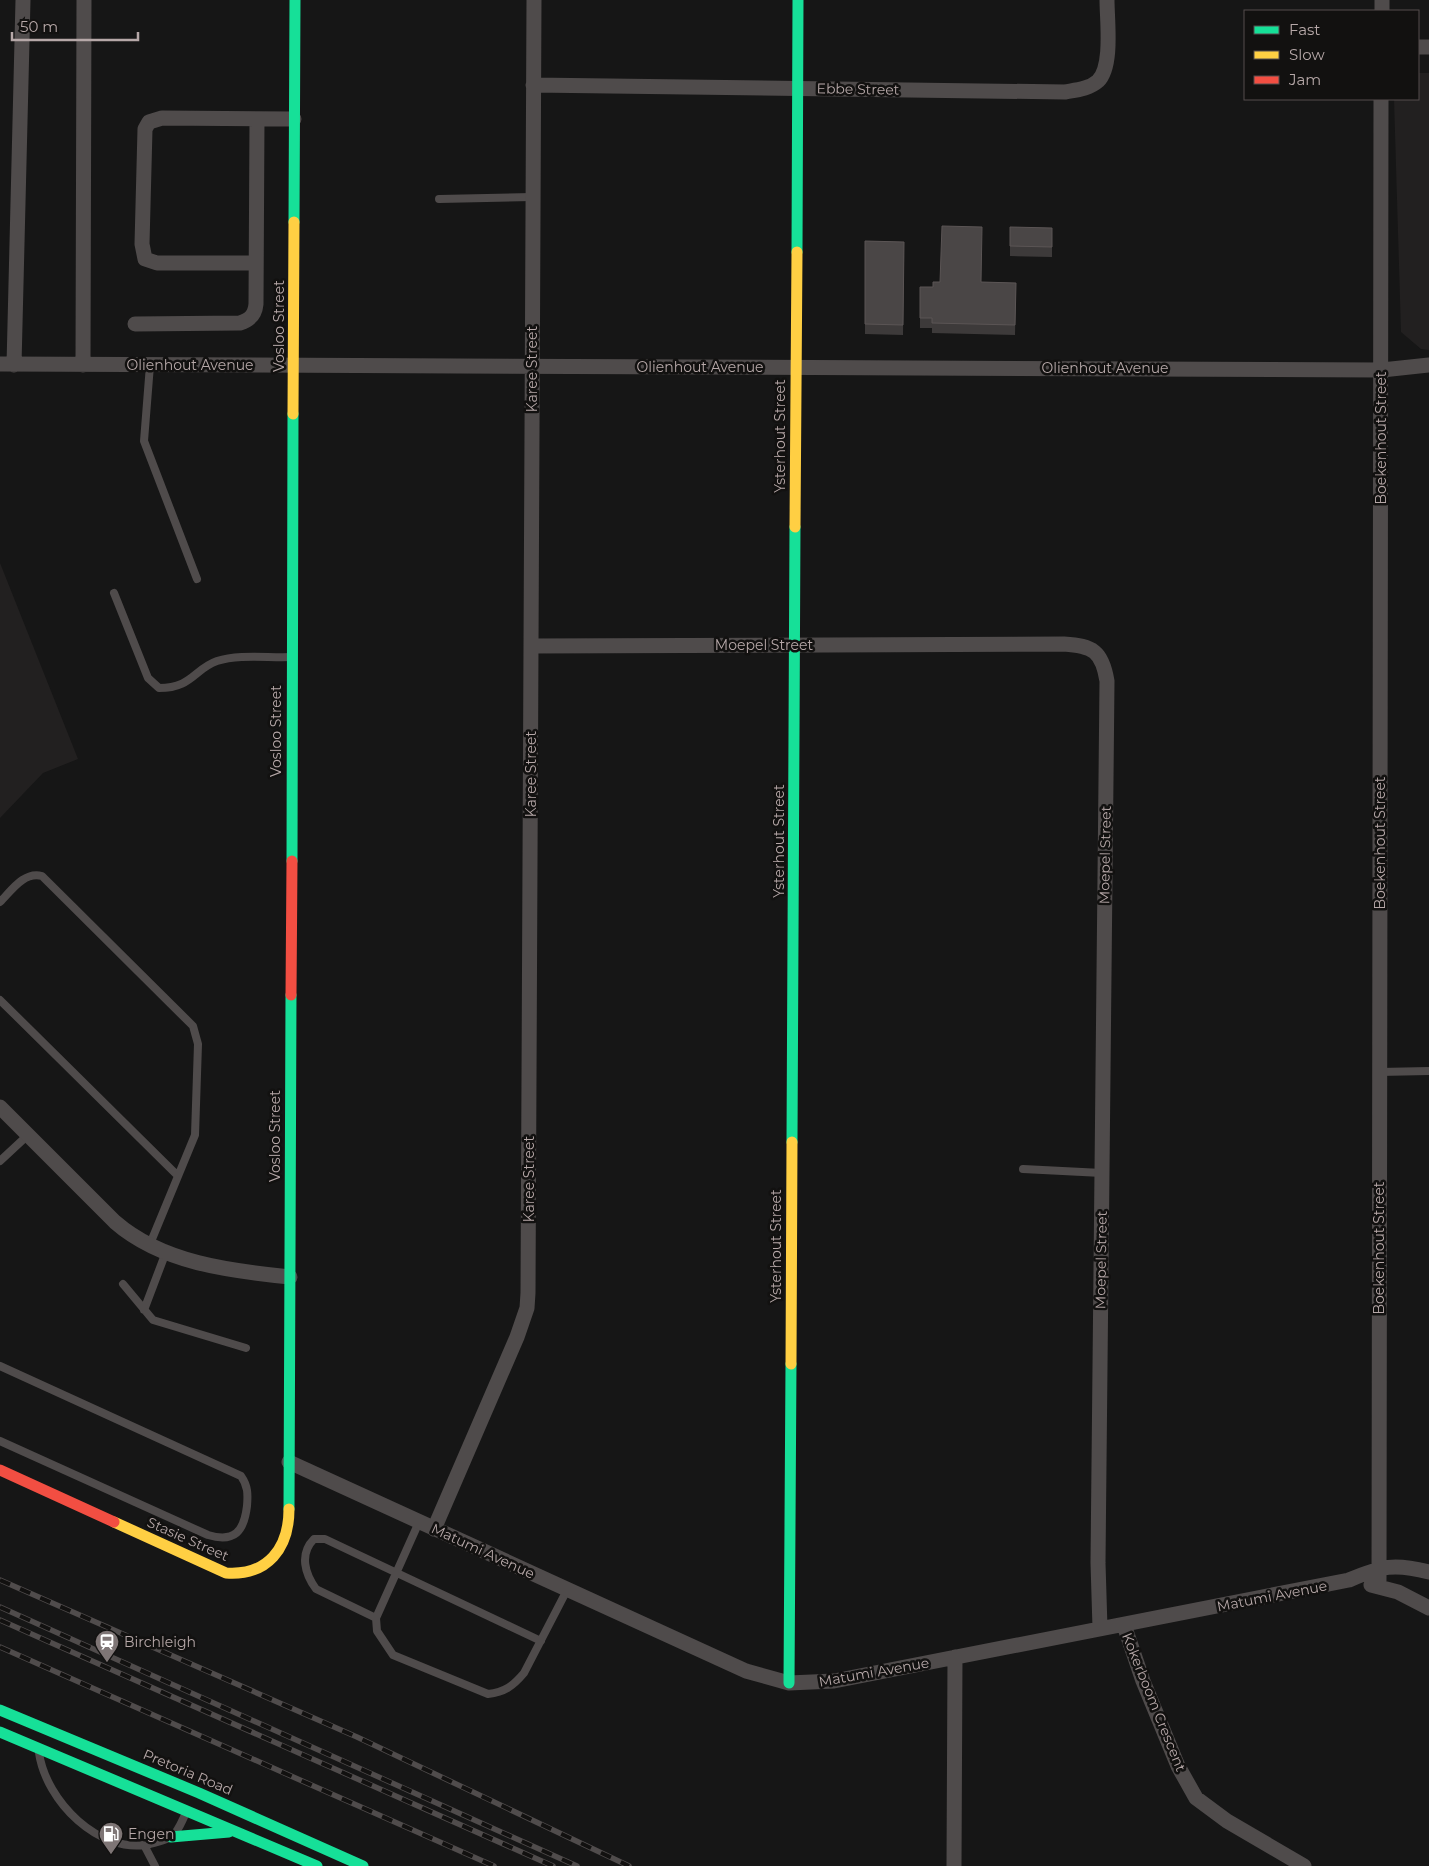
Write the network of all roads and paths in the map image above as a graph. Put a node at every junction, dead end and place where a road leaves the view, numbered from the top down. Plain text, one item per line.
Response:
1 (23, 0) edge
2 (84, 0) edge
3 (295, 0) edge
4 (534, 0) edge
5 (798, 0) edge
6 (1107, 0) edge
7 (533, 85) junction
8 (798, 88) junction
9 (1381, 100) edge
10 (257, 119) junction
11 (294, 119) junction
12 (532, 197) junction
13 (439, 199) dead end
14 (256, 264) junction
15 (135, 324) dead end
16 (7, 364) edge
17 (82, 365) junction
18 (150, 365) junction
19 (294, 365) junction
20 (1429, 365) edge
21 (532, 366) junction
22 (796, 367) junction
23 (1382, 370) junction
24 (197, 579) dead end
25 (114, 593) dead end
26 (795, 645) junction
27 (531, 646) junction
28 (291, 657) junction
29 (0, 902) edge
30 (0, 1000) edge
31 (1429, 1071) edge
32 (1379, 1072) junction
33 (0, 1107) edge
34 (28, 1135) junction
35 (0, 1161) edge
36 (1024, 1169) dead end
37 (1102, 1173) junction
38 (177, 1175) junction
39 (150, 1244) junction
40 (166, 1252) junction
41 (290, 1277) junction
42 (123, 1284) dead end
43 (144, 1310) junction
44 (246, 1348) dead end
45 (0, 1366) edge
46 (0, 1441) edge
47 (288, 1462) junction
48 (0, 1470) edge
49 (419, 1522) junction
50 (434, 1529) junction
51 (1378, 1568) junction
52 (1429, 1572) edge
53 (398, 1574) junction
54 (1350, 1580) junction
55 (1379, 1586) junction
56 (567, 1590) junction
57 (1429, 1608) edge
58 (376, 1618) junction
59 (1124, 1625) junction
60 (1100, 1628) junction
61 (541, 1640) junction
62 (955, 1657) junction
63 (789, 1683) junction
64 (0, 1710) edge
65 (0, 1732) edge
66 (39, 1748) junction
67 (156, 1798) junction
68 (193, 1802) junction
69 (161, 1812) dead end
70 (236, 1832) junction
71 (168, 1835) junction
72 (144, 1845) junction
73 (155, 1866) edge
74 (317, 1866) edge
75 (363, 1866) edge
76 (954, 1866) edge
77 (1304, 1866) edge

1 - 16 street
2 - 17 street
3 - 11 street, Vosloo Street
4 - 7 street, Karee Street
5 - 8 street, Ysterhout Street
6 - 8 street, Ebbe Street
7 - 8 street, Ebbe Street
7 - 12 street, Karee Street
8 - 22 street, Ysterhout Street
9 - 23 street, Boekenhout Street
10 - 11 street
10 - 14 street
10 - 14 street
11 - 19 street, Vosloo Street
12 - 13 lane
12 - 21 street, Karee Street
14 - 15 street
16 - 17 street, Olienhout Avenue
17 - 18 street, Olienhout Avenue
18 - 19 street, Olienhout Avenue
18 - 24 lane
19 - 21 street, Olienhout Avenue
19 - 28 street, Vosloo Street
20 - 23 street, Olienhout Avenue
21 - 22 street, Olienhout Avenue
21 - 27 street, Karee Street
22 - 23 street, Olienhout Avenue
22 - 26 street, Ysterhout Street
23 - 32 street, Boekenhout Street
25 - 28 lane
26 - 27 street, Moepel Street
26 - 37 street, Moepel Street
26 - 63 street, Ysterhout Street
27 - 50 street, Karee Street
28 - 41 street, Vosloo Street
29 - 38 lane
30 - 38 lane
31 - 32 lane
32 - 51 street, Boekenhout Street
33 - 34 street
34 - 35 lane
34 - 39 street
36 - 37 lane
37 - 60 street, Moepel Street
38 - 39 lane
39 - 40 street
40 - 41 street
40 - 43 lane
41 - 47 street, Vosloo Street
42 - 43 lane
43 - 44 lane
45 - 46 lane
47 - 48 street, Stasie Street
47 - 49 street, Matumi Avenue
49 - 50 street, Matumi Avenue
49 - 53 lane
50 - 56 street, Matumi Avenue
51 - 52 street, Matumi Avenue
51 - 54 street, Matumi Avenue
51 - 55 street, Boekenhout Street
53 - 58 lane
53 - 58 lane
53 - 61 lane
54 - 55 street, Matumi Avenue
54 - 59 street, Matumi Avenue
55 - 57 street, Matumi Avenue
56 - 61 lane
56 - 63 street, Matumi Avenue
58 - 61 lane
59 - 60 street, Matumi Avenue
59 - 77 street, Kokerboom Crescent
60 - 62 street, Matumi Avenue
62 - 63 street, Matumi Avenue
62 - 76 street
64 - 68 street, Pretoria Road
65 - 66 street, Pretoria Road
66 - 67 street, Pretoria Road
66 - 72 lane
67 - 68 street, Pretoria Road
67 - 69 street
68 - 70 street, Pretoria Road
68 - 71 lane
68 - 75 street, Pretoria Road
70 - 71 street
70 - 74 street, Pretoria Road
71 - 72 lane
72 - 73 lane

